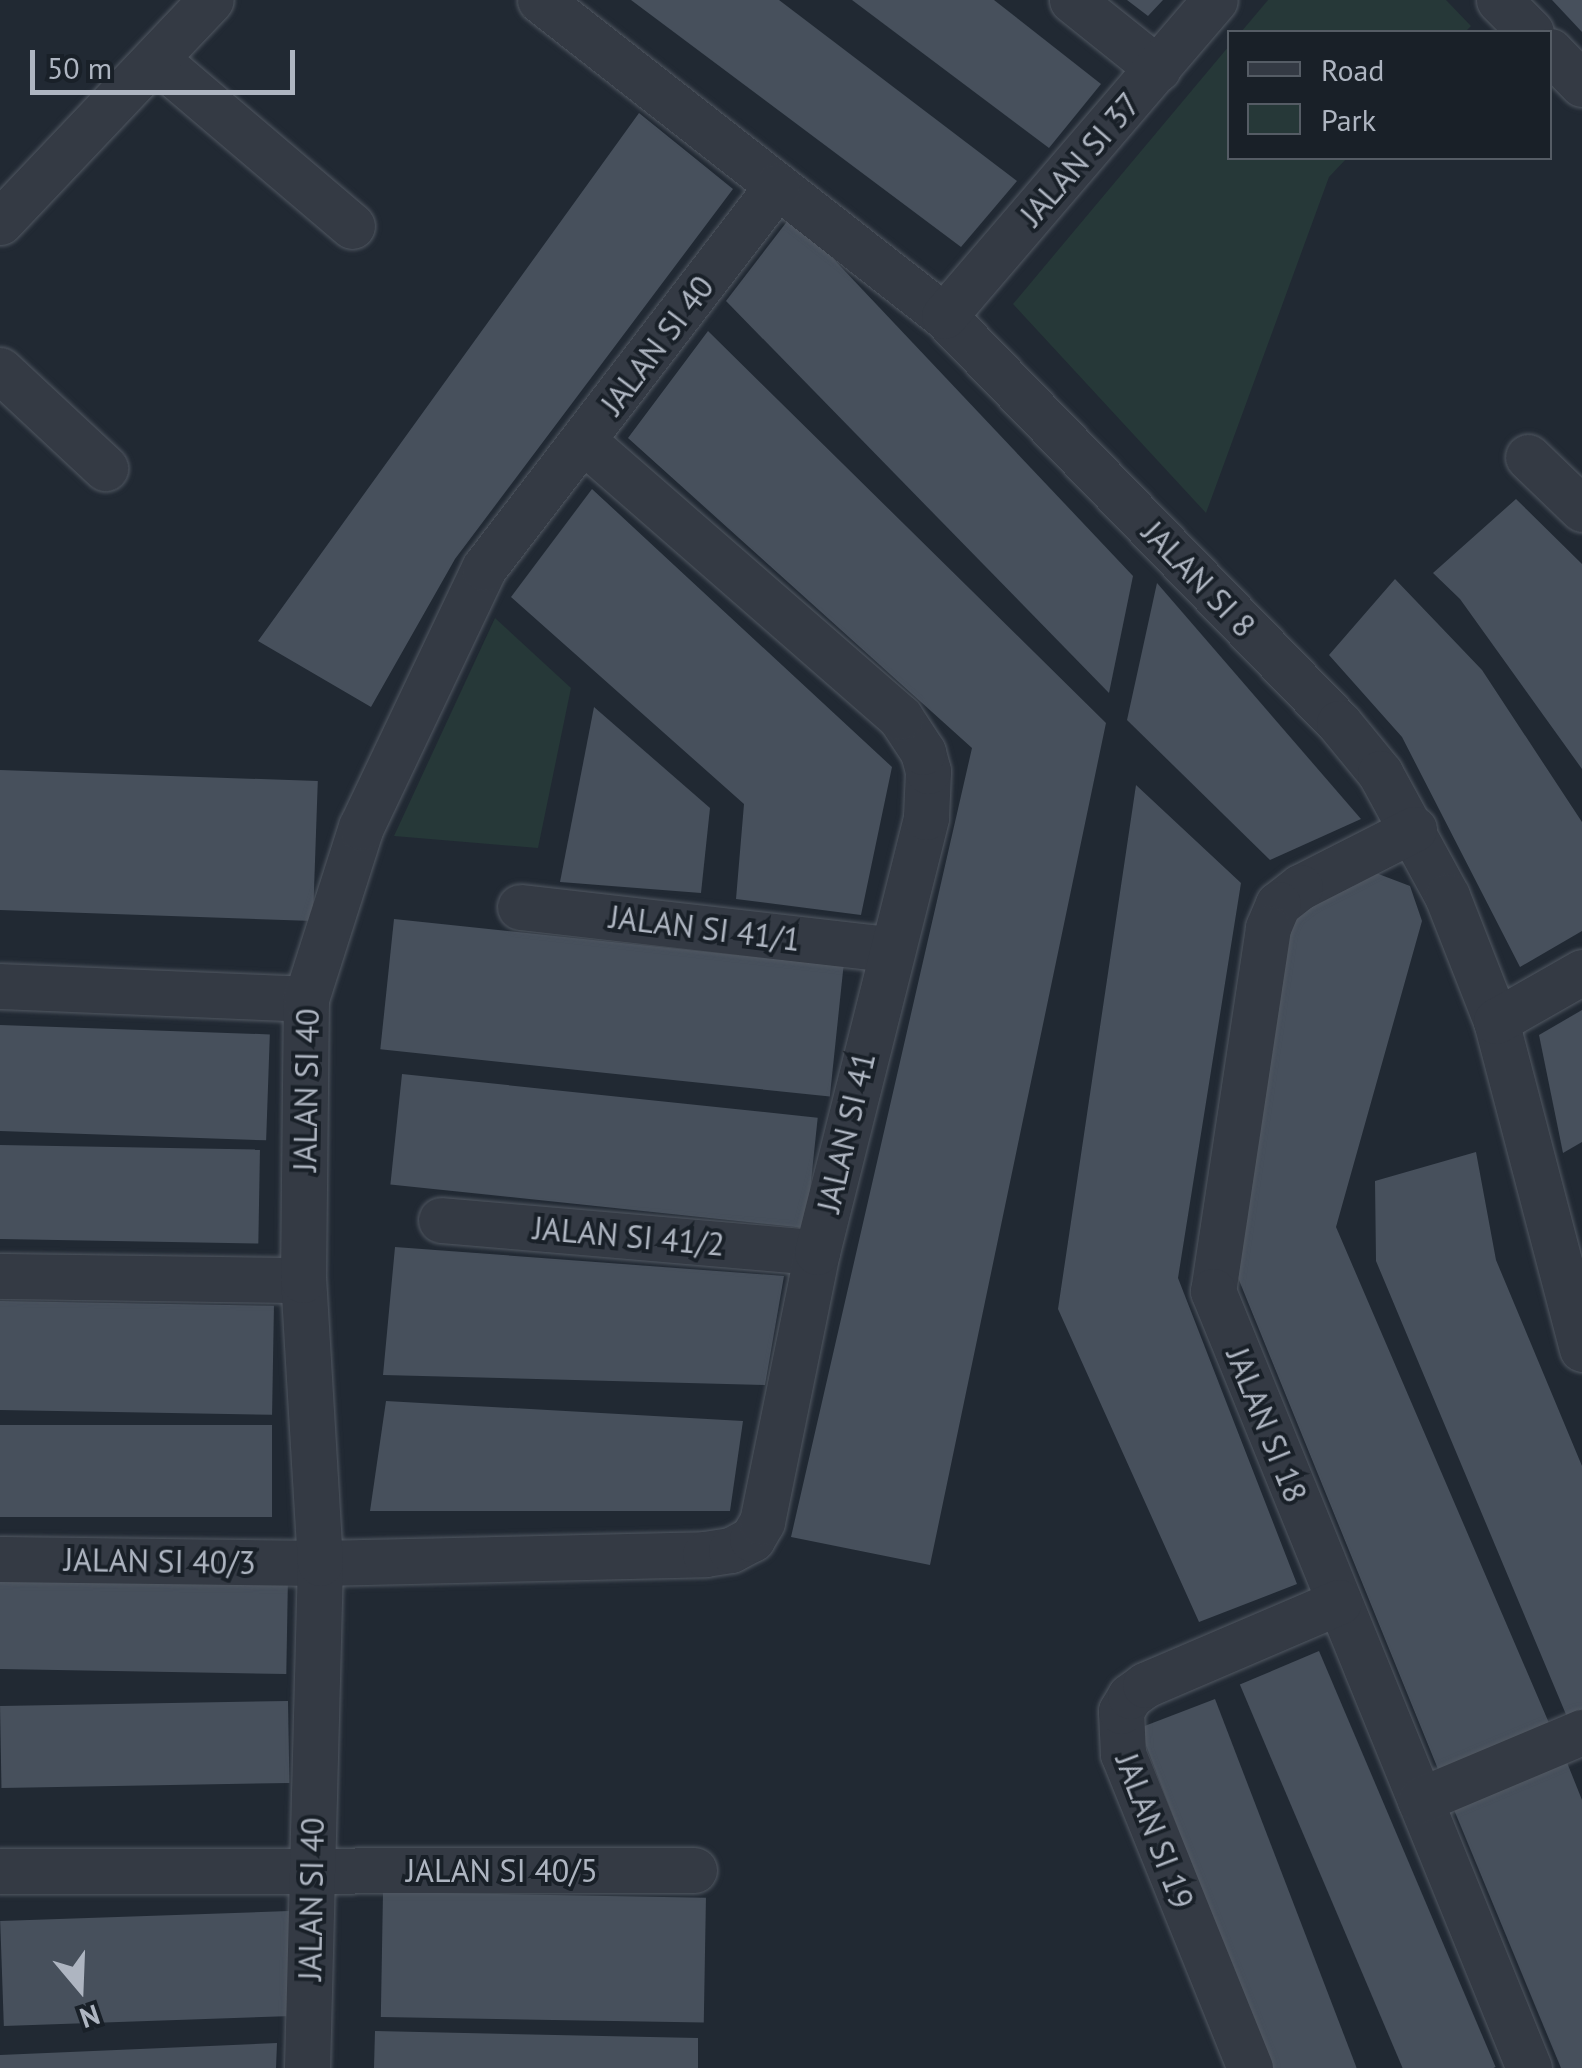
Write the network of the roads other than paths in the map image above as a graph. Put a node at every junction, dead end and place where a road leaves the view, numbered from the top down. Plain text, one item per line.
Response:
1 (211, 0) edge
2 (540, 0) edge
3 (1072, 0) edge
4 (1216, 0) edge
5 (1499, 0) edge
6 (1529, 30) edge
7 (1552, 53) edge
8 (157, 60) junction
9 (1158, 68) junction
10 (1582, 84) edge
11 (776, 186) junction
12 (0, 222) edge
13 (352, 226) dead end
14 (944, 316) junction
15 (0, 370) edge
16 (584, 441) junction
17 (1528, 457) dead end
18 (106, 468) dead end
19 (1582, 509) edge
20 (1414, 829) junction
21 (520, 906) dead end
22 (890, 949) junction
23 (1582, 972) edge
24 (0, 986) edge
25 (306, 999) junction
26 (1496, 1021) junction
27 (441, 1220) dead end
28 (817, 1252) junction
29 (0, 1276) edge
30 (303, 1280) junction
31 (1582, 1347) edge
32 (0, 1559) edge
33 (320, 1563) junction
34 (1339, 1602) junction
35 (1582, 1732) edge
36 (1420, 1800) junction
37 (311, 1870) junction
38 (694, 1870) dead end
39 (0, 1871) edge
40 (307, 2068) edge
41 (1250, 2068) edge
42 (1529, 2068) edge

1 - 8 street
2 - 11 street, JALAN SI 8
3 - 9 street
4 - 9 street, JALAN SI 37
5 - 6 street
7 - 10 street
8 - 12 street
8 - 13 street
9 - 14 street, JALAN SI 37
11 - 14 street, JALAN SI 8
11 - 16 street, JALAN SI 40
14 - 20 street, JALAN SI 8
15 - 18 street
16 - 22 street, JALAN SI 41
16 - 25 street, JALAN SI 40
17 - 19 street
20 - 26 street, JALAN SI 8
20 - 34 street, JALAN SI 18
21 - 22 street, JALAN SI 41/1
22 - 28 street, JALAN SI 41
23 - 26 street
24 - 25 street
25 - 30 street, JALAN SI 40
26 - 31 street, JALAN SI 8
27 - 28 street, JALAN SI 41/2
28 - 33 street, JALAN SI 41
29 - 30 street
30 - 33 street, JALAN SI 40
32 - 33 street, JALAN SI 40/3
33 - 37 street, JALAN SI 40
34 - 36 street, JALAN SI 18
34 - 41 street, JALAN SI 19
35 - 36 street
36 - 42 street, JALAN SI 18
37 - 38 street, JALAN SI 40/5
37 - 39 street, JALAN SI 40/5
37 - 40 street, JALAN SI 40

